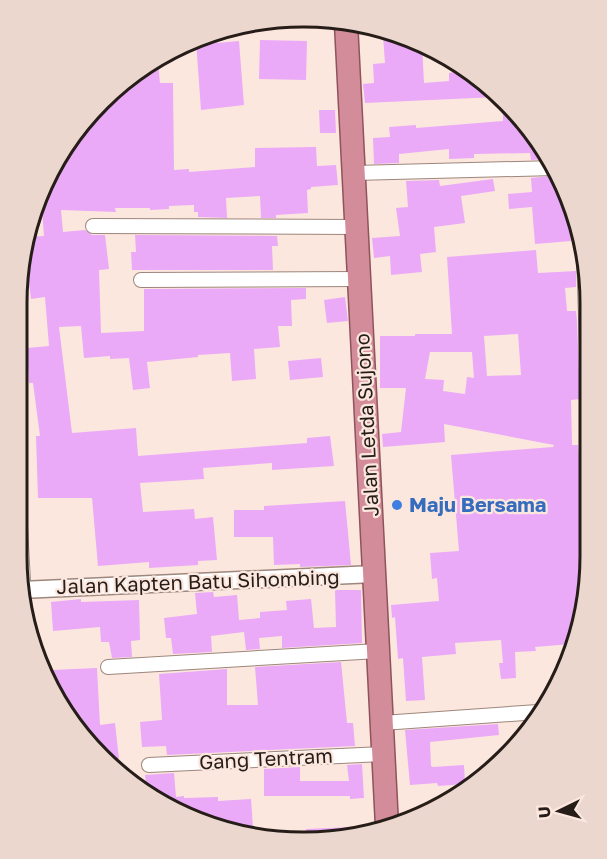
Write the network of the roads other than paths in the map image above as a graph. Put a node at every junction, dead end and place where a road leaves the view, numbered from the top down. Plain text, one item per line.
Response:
1 (345, 30) edge
2 (545, 168) edge
3 (354, 173) junction
4 (93, 226) dead end
5 (357, 227) junction
6 (359, 279) junction
7 (141, 280) dead end
8 (374, 574) junction
9 (29, 590) edge
10 (378, 651) junction
11 (108, 667) dead end
12 (531, 713) edge
13 (382, 723) junction
14 (383, 754) junction
15 (149, 765) dead end
16 (387, 819) edge

1 - 3 highway, Jalan Letda Sujono
2 - 3 street
3 - 5 highway, Jalan Letda Sujono
4 - 5 street
5 - 6 highway, Jalan Letda Sujono
6 - 7 street
6 - 8 highway, Jalan Letda Sujono
8 - 9 street, Jalan Kapten Batu Sihombing
8 - 10 highway, Jalan Letda Sujono
10 - 11 street
10 - 13 highway, Jalan Letda Sujono
12 - 13 street
13 - 14 highway, Jalan Letda Sujono
14 - 15 street, Gang Tentram
14 - 16 highway, Jalan Letda Sujono

